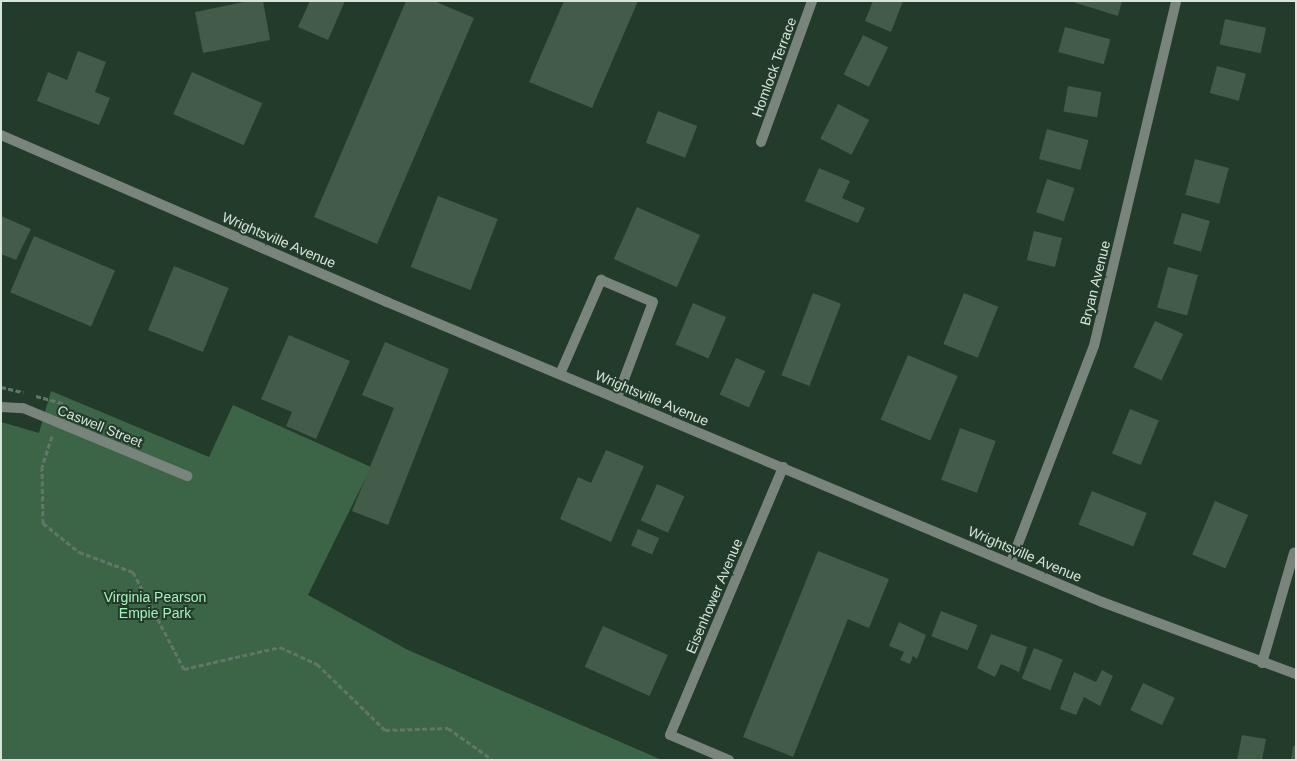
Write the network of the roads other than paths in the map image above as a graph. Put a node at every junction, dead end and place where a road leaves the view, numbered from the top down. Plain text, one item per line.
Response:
1 (812, 1) edge
2 (1176, 1) edge
3 (1, 135) edge
4 (761, 142) dead end
5 (560, 374) junction
6 (617, 398) junction
7 (1, 407) edge
8 (783, 467) junction
9 (187, 476) dead end
10 (1294, 553) dead end
11 (1011, 562) junction
12 (1262, 663) junction
13 (1296, 674) edge
14 (729, 760) edge

1 - 4 street, Homlock Terrace
2 - 11 street, Bryan Avenue
3 - 5 street, Wrightsville Avenue
5 - 6 street, Wrightsville Avenue
5 - 6 street
6 - 8 street, Wrightsville Avenue
7 - 9 street, Caswell Street
8 - 11 street, Wrightsville Avenue
8 - 14 street, Eisenhower Avenue
10 - 12 street
11 - 12 street, Wrightsville Avenue
12 - 13 street, Wrightsville Avenue

